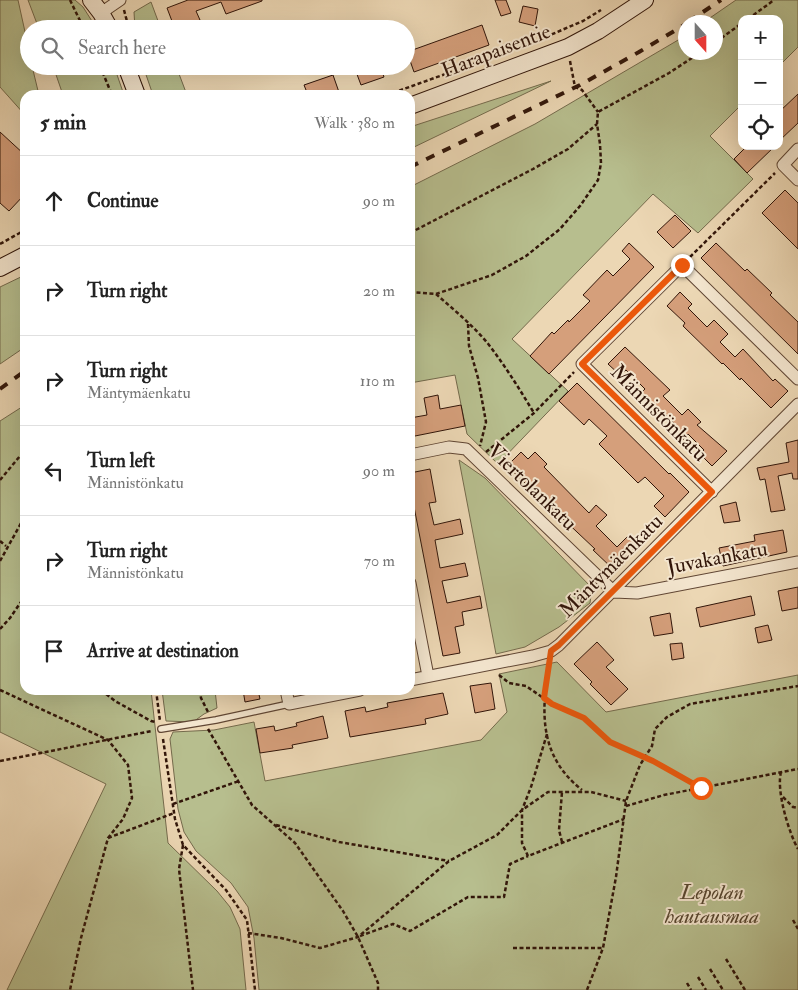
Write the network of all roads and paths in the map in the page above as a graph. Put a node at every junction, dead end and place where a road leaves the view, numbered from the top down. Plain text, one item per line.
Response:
1 (70, 0) edge
2 (120, 0) edge
3 (645, 0) edge
4 (774, 0) edge
5 (96, 6) edge
6 (604, 8) dead end
7 (753, 15) edge
8 (80, 20) edge
9 (105, 20) edge
10 (127, 20) edge
11 (738, 26) edge
12 (723, 37) edge
13 (568, 47) junction
14 (689, 60) edge
15 (104, 75) edge
16 (129, 75) edge
17 (110, 90) edge
18 (135, 90) edge
19 (401, 90) edge
20 (415, 104) edge
21 (598, 112) junction
22 (597, 124) junction
23 (798, 150) edge
24 (782, 165) junction
25 (798, 180) edge
26 (415, 230) edge
27 (20, 233) edge
28 (0, 244) edge
29 (20, 258) edge
30 (682, 265) junction
31 (0, 268) edge
32 (415, 292) edge
33 (436, 294) junction
34 (468, 322) junction
35 (582, 364) junction
36 (798, 379) edge
37 (798, 404) edge
38 (534, 413) junction
39 (415, 454) edge
40 (20, 456) edge
41 (477, 459) junction
42 (0, 480) edge
43 (712, 492) junction
44 (20, 524) edge
45 (0, 541) edge
46 (7, 546) junction
47 (0, 561) edge
48 (798, 562) edge
49 (614, 592) junction
50 (20, 603) edge
51 (415, 609) edge
52 (0, 628) edge
53 (551, 651) junction
54 (486, 665) junction
55 (428, 676) junction
56 (415, 679) edge
57 (798, 686) edge
58 (0, 690) edge
59 (107, 695) edge
60 (157, 695) edge
61 (201, 695) edge
62 (287, 695) edge
63 (335, 695) edge
64 (544, 698) junction
65 (289, 704) junction
66 (216, 720) junction
67 (204, 722) junction
68 (161, 726) junction
69 (182, 726) junction
70 (547, 734) junction
71 (108, 740) junction
72 (645, 757) junction
73 (0, 761) edge
74 (798, 769) edge
75 (781, 772) junction
76 (239, 781) junction
77 (701, 788) junction
78 (584, 791) junction
79 (562, 792) junction
80 (782, 796) junction
81 (626, 801) junction
82 (173, 804) junction
83 (625, 807) junction
84 (798, 808) edge
85 (522, 810) junction
86 (174, 813) junction
87 (624, 820) junction
88 (275, 825) junction
89 (108, 838) junction
90 (562, 842) junction
91 (183, 845) junction
92 (798, 849) edge
93 (528, 856) junction
94 (449, 861) junction
95 (792, 920) dead end
96 (798, 929) edge
97 (248, 932) junction
98 (358, 937) junction
99 (513, 948) dead end
100 (603, 948) junction
101 (726, 960) dead end
102 (710, 969) dead end
103 (698, 977) dead end
104 (687, 983) dead end
105 (70, 990) edge
106 (193, 990) edge
107 (255, 990) edge
108 (378, 990) edge
109 (587, 990) edge
110 (691, 990) edge
111 (706, 990) edge
112 (723, 990) edge
113 (744, 990) edge

1 - 8 path
2 - 5 street
2 - 10 path
3 - 13 main road, Harapaisentie
4 - 7 path
5 - 9 main road
6 - 19 path
11 - 12 path
13 - 20 main road, Harapaisentie
13 - 21 path
14 - 21 path
15 - 17 path
16 - 18 main road
21 - 22 path
22 - 26 path
22 - 33 path
23 - 24 street
24 - 25 street
24 - 30 path
27 - 28 path
29 - 31 main road
30 - 35 street, Männistönkatu
30 - 36 street
32 - 33 path
33 - 34 path
34 - 38 path
34 - 41 path
35 - 38 path
35 - 43 street, Männistönkatu
37 - 43 street, Mäntymäenkatu
38 - 41 path
39 - 41 street, Viertolankatu
40 - 42 path
41 - 49 street, Viertolankatu
43 - 49 street, Mäntymäenkatu
44 - 46 path
45 - 46 path
46 - 47 path
48 - 49 street, Juvakankatu
49 - 53 street, Mäntymäenkatu
50 - 52 path
51 - 55 street
53 - 54 street, Mäntymäenkatu
53 - 64 path
54 - 55 street, Mäntymäenkatu
54 - 64 path
55 - 56 street, Mäntymäenkatu
57 - 72 path
58 - 71 path
59 - 68 path
60 - 68 path
61 - 66 path
62 - 65 street
63 - 65 street
64 - 70 path
64 - 72 path
65 - 66 lane
66 - 67 lane
67 - 69 lane
67 - 76 path
68 - 69 lane
68 - 69 path
68 - 71 path
68 - 82 path
70 - 78 path
70 - 85 path
71 - 73 path
71 - 89 path
72 - 77 path
72 - 81 path
74 - 75 path
75 - 77 path
75 - 80 path
76 - 82 path
76 - 88 path
77 - 83 path
78 - 79 path
78 - 81 path
79 - 85 path
79 - 90 path
80 - 84 path
80 - 92 path
81 - 83 path
82 - 86 path
83 - 87 path
85 - 93 path
85 - 94 path
86 - 89 path
86 - 91 path
87 - 90 path
87 - 100 path
88 - 94 path
88 - 98 path
89 - 105 path
90 - 93 path
91 - 97 path
91 - 106 path
93 - 98 path
94 - 98 path
95 - 96 path
97 - 98 path
97 - 107 path
98 - 108 path
99 - 100 path
100 - 109 path
101 - 113 path
102 - 112 path
103 - 111 path
104 - 110 path

